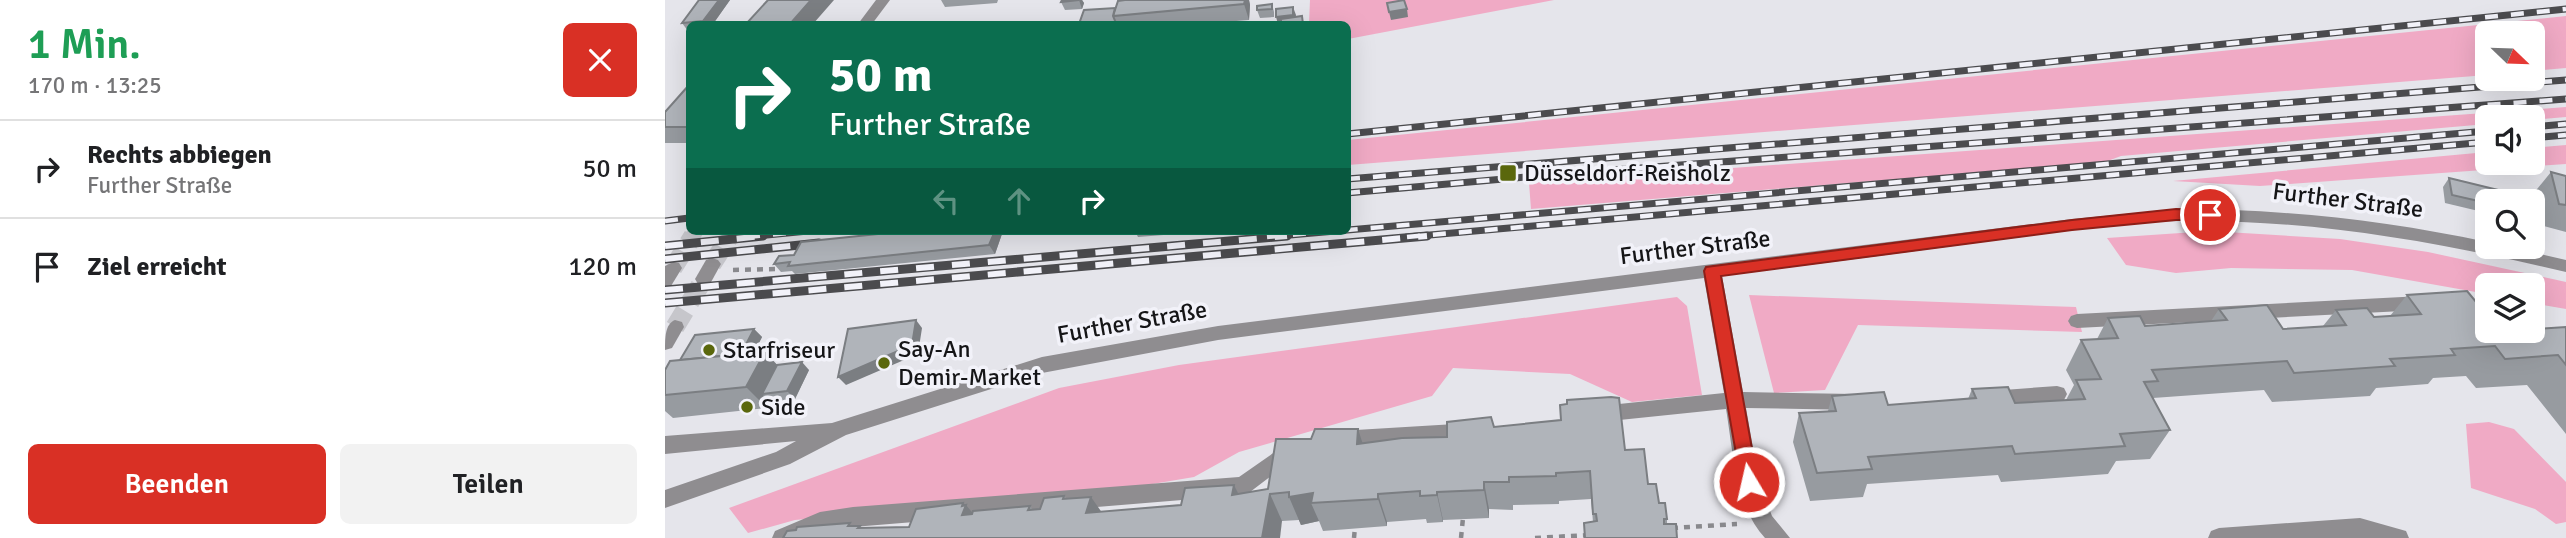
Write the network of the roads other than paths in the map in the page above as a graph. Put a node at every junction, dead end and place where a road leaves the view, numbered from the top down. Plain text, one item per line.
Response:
1 (883, 0) edge
2 (867, 21) edge
3 (2566, 266) edge
4 (1712, 271) junction
5 (2438, 304) edge
6 (2077, 321) dead end
7 (675, 327) tunnel mouth
8 (665, 343) edge
9 (2057, 394) dead end
10 (1736, 400) junction
11 (1966, 401) edge
12 (1877, 403) edge
13 (1580, 416) edge
14 (839, 429) junction
15 (1489, 430) edge
16 (665, 445) edge
17 (665, 499) edge
18 (783, 538) edge
19 (1779, 538) edge
20 (2219, 538) edge
21 (2398, 538) edge

1 - 2 street
3 - 4 street, Further Straße
4 - 10 street
4 - 14 street, Further Straße
5 - 6 street
7 - 8 street
9 - 11 street
10 - 12 street
10 - 13 street
10 - 19 street
14 - 16 street, Further Straße
14 - 17 street, Further Straße
15 - 18 street
20 - 21 street

